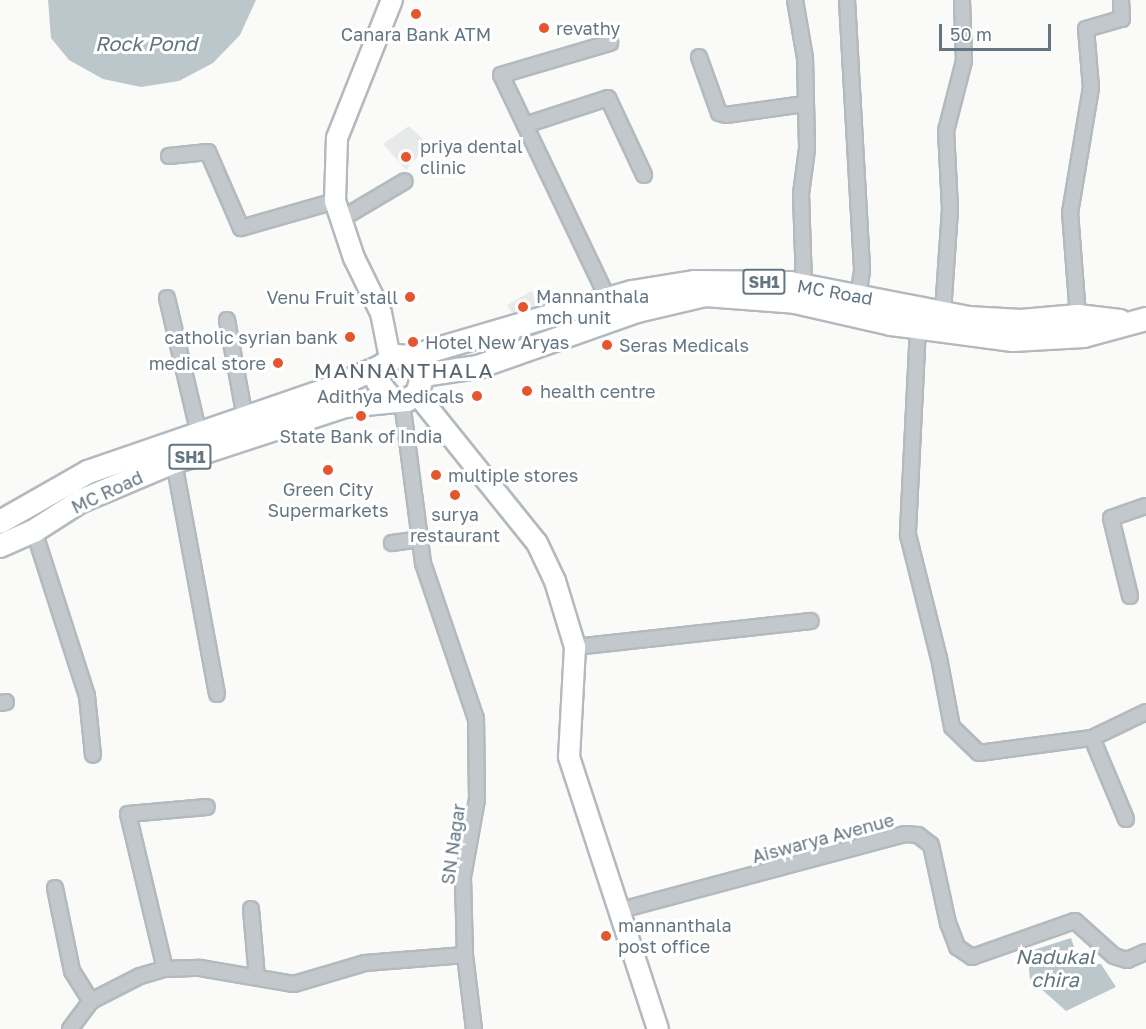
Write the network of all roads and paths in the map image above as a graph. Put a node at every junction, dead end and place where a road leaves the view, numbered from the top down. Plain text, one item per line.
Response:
1 (392, 0) edge
2 (795, 0) edge
3 (847, 0) edge
4 (962, 0) edge
5 (1121, 0) edge
6 (610, 43) dead end
7 (699, 57) dead end
8 (804, 104) junction
9 (525, 125) junction
10 (169, 156) dead end
11 (644, 175) dead end
12 (405, 181) dead end
13 (338, 210) junction
14 (804, 286) junction
15 (858, 296) junction
16 (167, 298) dead end
17 (608, 299) junction
18 (943, 312) junction
19 (1078, 316) junction
20 (227, 320) dead end
21 (1135, 320) edge
22 (918, 327) junction
23 (402, 379) junction
24 (244, 418) junction
25 (199, 434) junction
26 (174, 462) junction
27 (1146, 506) edge
28 (0, 522) edge
29 (34, 531) junction
30 (420, 538) junction
31 (392, 543) dead end
32 (0, 546) edge
33 (1130, 596) dead end
34 (811, 621) dead end
35 (575, 647) junction
36 (217, 694) dead end
37 (1146, 712) edge
38 (1092, 738) junction
39 (93, 755) dead end
40 (207, 807) dead end
41 (1126, 819) dead end
42 (55, 888) dead end
43 (251, 909) dead end
44 (621, 910) junction
45 (1146, 952) edge
46 (465, 955) junction
47 (165, 969) junction
48 (257, 977) junction
49 (92, 1001) junction
50 (70, 1029) edge
51 (474, 1029) edge
52 (658, 1029) edge

1 - 13 main road
2 - 8 street
3 - 15 street
4 - 18 street
5 - 19 street
6 - 9 street
7 - 8 street
8 - 14 street
9 - 11 street
9 - 17 street
10 - 13 street
12 - 13 street
13 - 23 main road
14 - 15 main road, MC Road / SH1
14 - 17 main road, MC Road / SH1
15 - 18 main road, MC Road / SH1
16 - 25 street
17 - 23 main road, MC Road / SH1
18 - 19 main road, MC Road / SH1
19 - 21 main road, MC Road / SH1
20 - 24 street
21 - 22 main road, MC Road / SH1
22 - 23 main road, MC Road / SH1
22 - 38 street
23 - 24 main road, MC Road / SH1
23 - 26 main road, MC Road / SH1
23 - 30 street, SN Nagar
23 - 35 main road
24 - 25 main road, MC Road / SH1
25 - 28 main road, MC Road / SH1
26 - 29 main road, MC Road / SH1
26 - 36 street
27 - 33 street
29 - 32 main road, MC Road / SH1
29 - 39 street
30 - 31 street
30 - 46 street, SN Nagar
34 - 35 street
35 - 44 main road
37 - 38 street
38 - 41 street
40 - 47 street
42 - 49 street
43 - 48 street
44 - 45 street, Aiswarya Avenue
44 - 52 main road
46 - 48 street
46 - 51 street, SN Nagar
47 - 48 street
47 - 49 street
49 - 50 street

